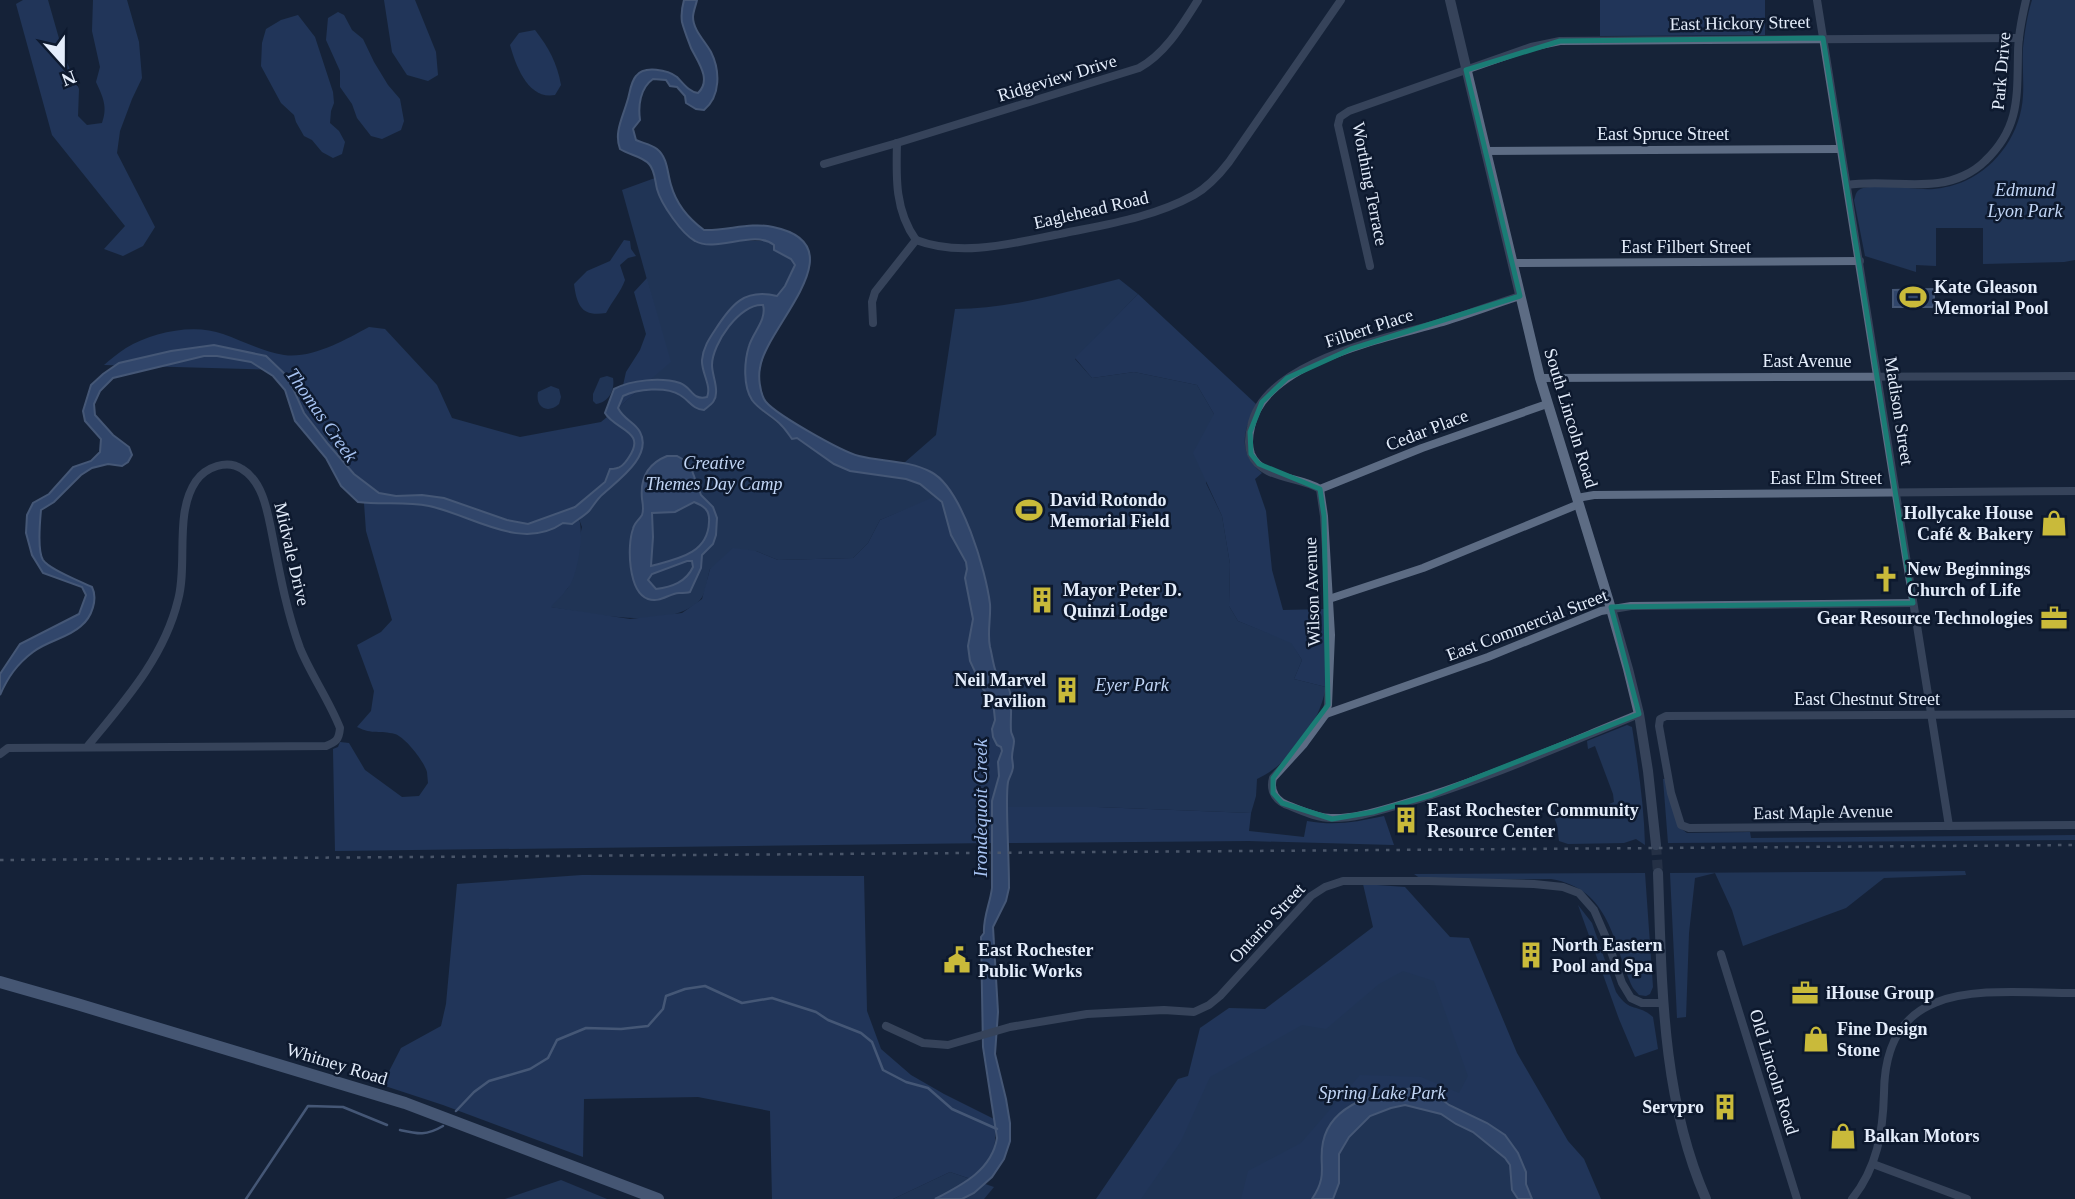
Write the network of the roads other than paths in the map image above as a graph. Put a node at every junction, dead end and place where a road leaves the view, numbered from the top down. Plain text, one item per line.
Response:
1 (1198, 0) edge
2 (1341, 0) edge
3 (1450, 0) edge
4 (1817, 0) edge
5 (2026, 0) edge
6 (1823, 38) junction
7 (2019, 38) junction
8 (1466, 71) junction
9 (897, 144) junction
10 (1840, 149) junction
11 (1485, 151) junction
12 (824, 164) dead end
13 (1847, 185) junction
14 (916, 240) junction
15 (1860, 261) junction
16 (1512, 263) junction
17 (1370, 266) dead end
18 (1520, 296) junction
19 (873, 323) dead end
20 (2075, 376) edge
21 (1877, 377) junction
22 (1540, 378) junction
23 (1547, 404) junction
24 (1320, 489) junction
25 (2075, 491) edge
26 (1896, 493) junction
27 (1578, 501) junction
28 (1329, 599) junction
29 (1913, 603) junction
30 (1611, 608) junction
31 (1326, 714) junction
32 (1639, 714) junction
33 (1931, 714) junction
34 (2075, 714) edge
35 (1660, 719) joint
36 (87, 747) junction
37 (0, 754) edge
38 (2075, 825) edge
39 (1948, 826) junction
40 (1656, 845) tunnel mouth
41 (1658, 873) tunnel mouth
42 (1721, 954) dead end
43 (0, 982) edge
44 (2075, 993) edge
45 (1663, 1003) junction
46 (886, 1026) dead end
47 (1873, 1164) junction
48 (658, 1199) edge
49 (1706, 1199) edge
50 (1797, 1199) edge
51 (1852, 1199) edge
52 (1968, 1199) edge

1 - 9 street, Ridgeview Drive
2 - 14 street, Eaglehead Road
3 - 8 street, South Lincoln Road
4 - 6 street, Madison Street
5 - 7 street, Park Drive
6 - 7 street, East Hickory Street
6 - 8 street, East Hickory Street
6 - 10 street, Madison Street
7 - 13 street, Park Drive
8 - 11 street, South Lincoln Road
8 - 17 street, Worthing Terrace
9 - 12 street, Ridgeview Drive
9 - 14 street
10 - 11 street, East Spruce Street
10 - 13 street, Madison Street
11 - 16 street, South Lincoln Road
13 - 15 street, Madison Street
14 - 19 street
15 - 16 street, East Filbert Street
15 - 21 street, Madison Street
16 - 18 street, South Lincoln Road
18 - 22 street, South Lincoln Road
18 - 24 street, Filbert Place
20 - 21 street, East Avenue
21 - 22 street, East Avenue
21 - 26 street, Madison Street
22 - 23 street, South Lincoln Road
23 - 24 street, Cedar Place
23 - 27 street, South Lincoln Road
24 - 28 street, Wilson Avenue
25 - 26 street, East Elm Street
26 - 27 street, East Elm Street
26 - 29 street, Madison Street
27 - 28 street, East Elm Street
27 - 30 street, South Lincoln Road
28 - 31 street, Wilson Avenue
29 - 30 street, East Commercial Street
29 - 33 street, Madison Street
30 - 31 street, East Commercial Street
30 - 32 street, South Lincoln Road
31 - 32 street
32 - 40 street, South Lincoln Road
33 - 34 street, East Chestnut Street
33 - 35 street, East Chestnut Street
33 - 39 street, Madison Street
35 - 39 street, East Maple Avenue
36 - 36 street, Midvale Drive
36 - 37 street, Midvale Drive
38 - 39 street, East Maple Avenue
41 - 45 street
42 - 50 street, Old Lincoln Road
43 - 48 main road, Whitney Road
44 - 47 street
45 - 46 street, Ontario Street
45 - 49 street
47 - 51 street
47 - 52 street

